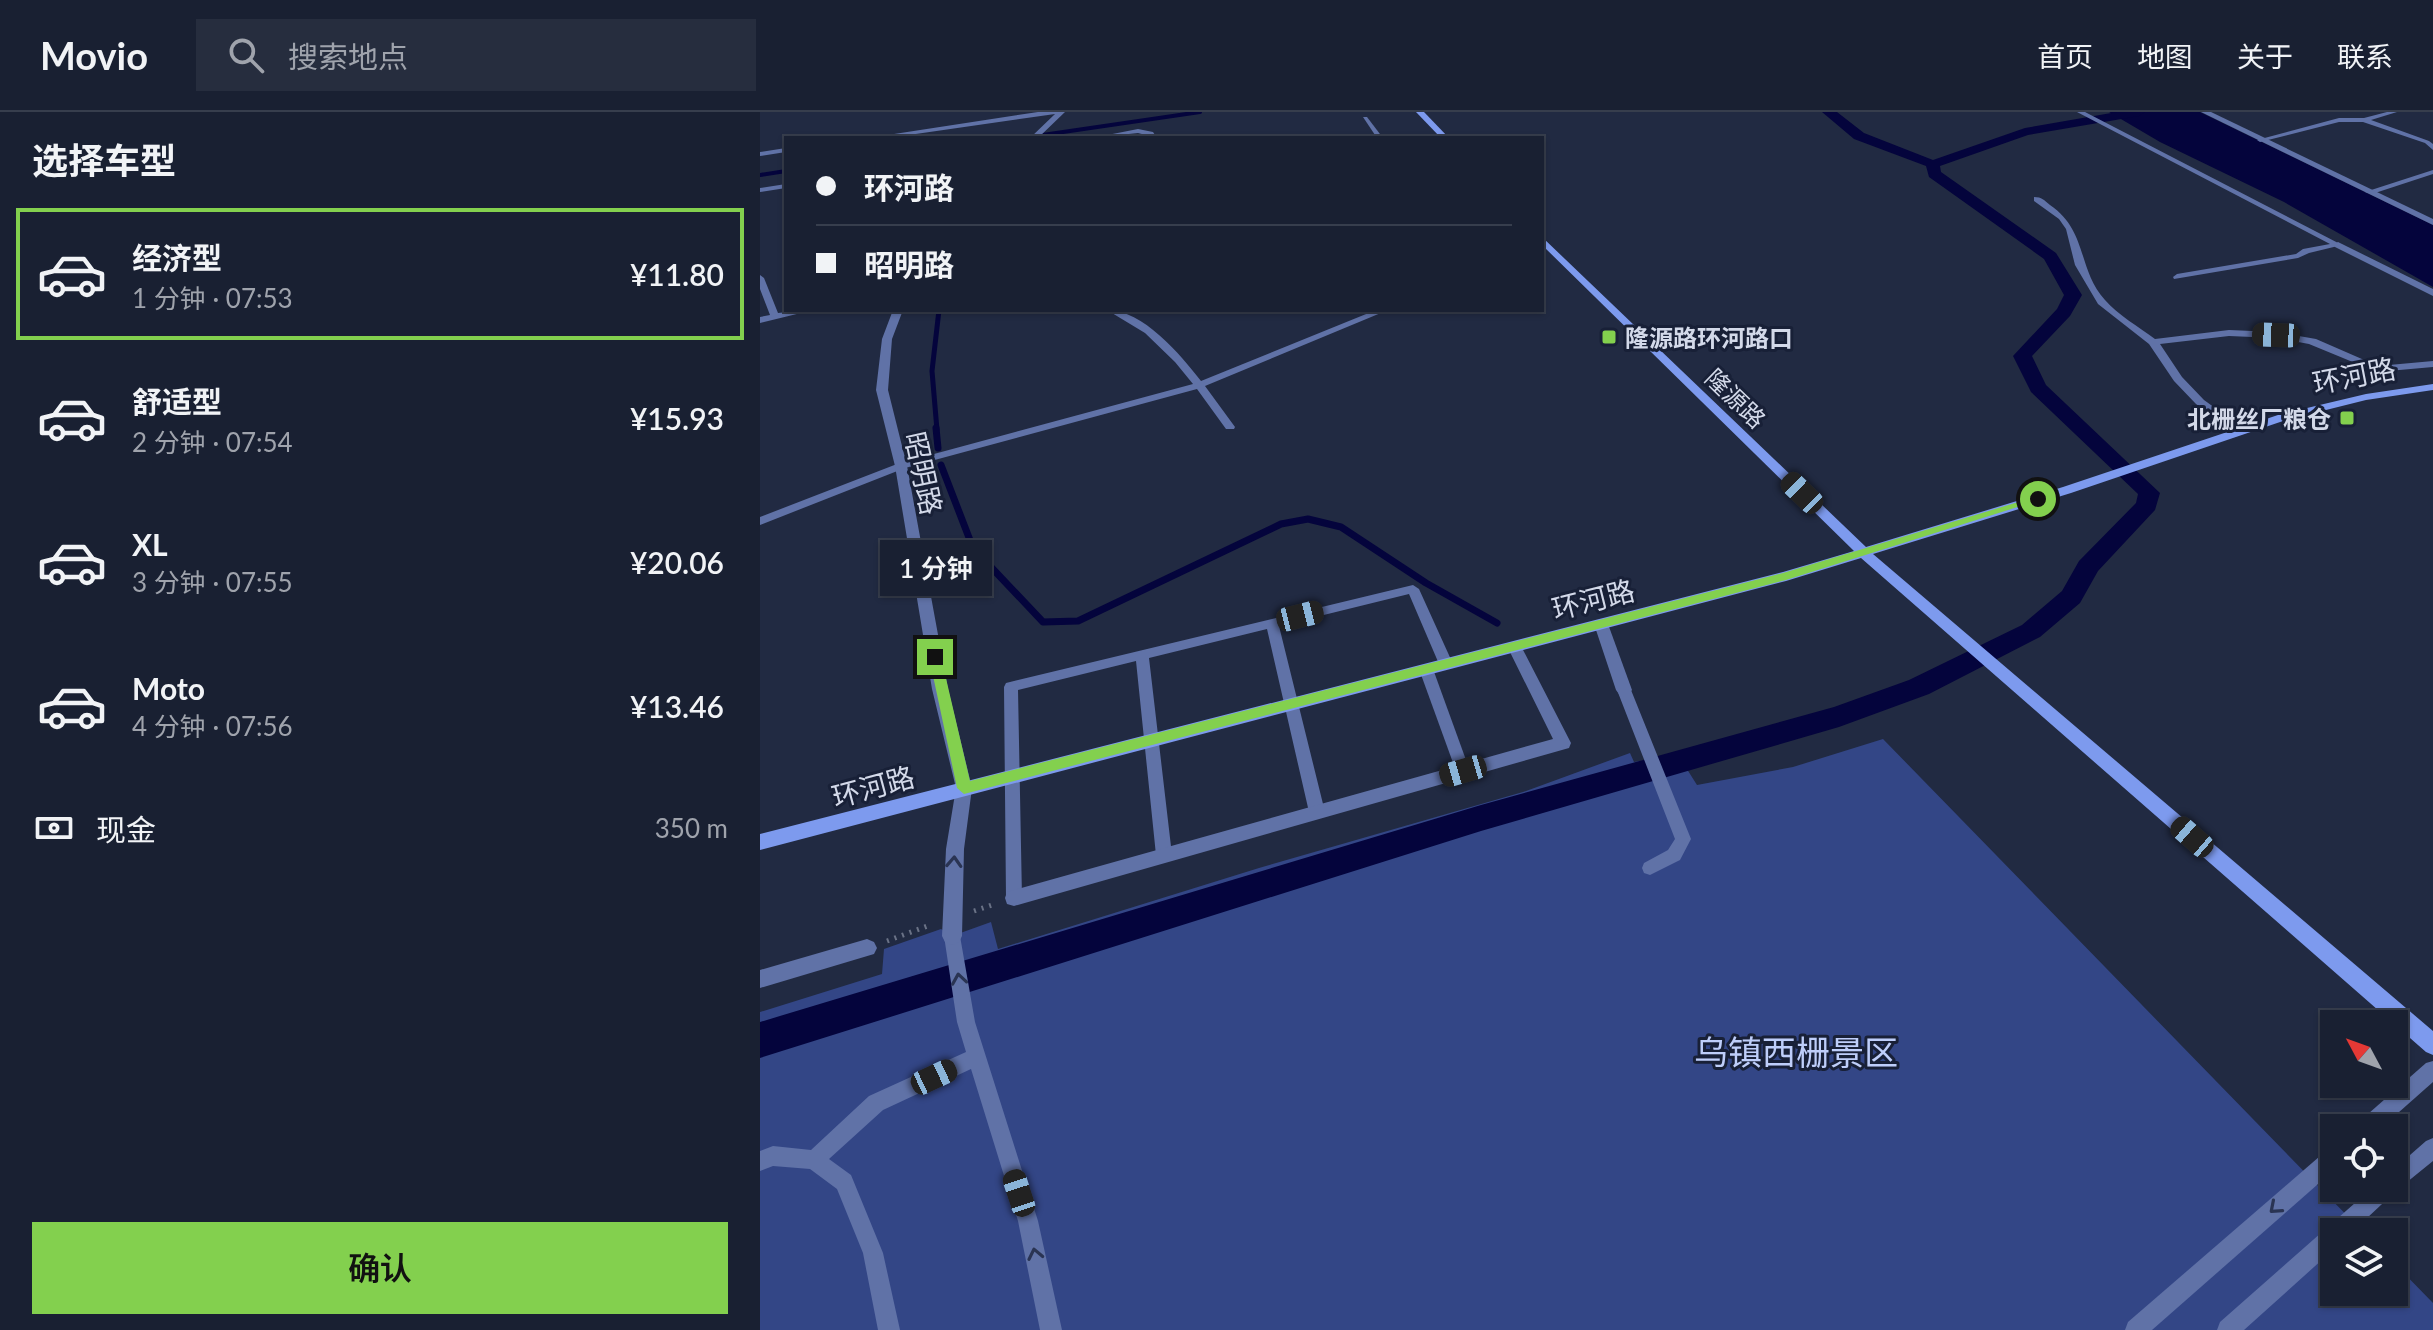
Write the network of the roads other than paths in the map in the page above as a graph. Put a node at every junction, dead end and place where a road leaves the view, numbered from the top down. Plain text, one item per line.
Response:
1 (1053, 112) edge
2 (1061, 112) edge
3 (1420, 112) edge
4 (2205, 112) edge
5 (2394, 112) edge
6 (2083, 114) edge
7 (1365, 118) dead end
8 (2364, 120) junction
9 (886, 136) edge
10 (1036, 136) edge
11 (1107, 136) edge
12 (1153, 136) edge
13 (1378, 136) edge
14 (1443, 136) edge
15 (2260, 140) junction
16 (2433, 148) edge
17 (784, 150) edge
18 (760, 154) edge
19 (2433, 172) edge
20 (784, 186) edge
21 (760, 190) edge
22 (2369, 192) junction
23 (2037, 199) dead end
24 (2433, 222) edge
25 (1544, 242) edge
26 (2338, 245) junction
27 (2177, 277) dead end
28 (760, 278) edge
29 (2433, 293) edge
30 (793, 312) edge
31 (897, 312) edge
32 (1114, 312) edge
33 (1379, 312) edge
34 (775, 316) junction
35 (760, 320) edge
36 (2153, 342) junction
37 (2433, 364) edge
38 (1199, 385) junction
39 (2433, 387) edge
40 (1230, 427) dead end
41 (2241, 431) junction
42 (901, 466) junction
43 (760, 521) edge
44 (1865, 554) junction
45 (1272, 623) junction
46 (1601, 624) junction
47 (1514, 646) junction
48 (1142, 655) junction
49 (1446, 664) junction
50 (1426, 669) junction
51 (1624, 690) joint
52 (1291, 704) junction
53 (1151, 740) junction
54 (1463, 771) junction
55 (1012, 776) junction
56 (964, 788) junction
57 (1317, 812) junction
58 (760, 842) edge
59 (1164, 855) junction
60 (1650, 868) dead end
61 (1014, 898) joint
62 (952, 927) joint
63 (867, 948) road end
64 (760, 979) edge
65 (2433, 1045) edge
66 (975, 1058) junction
67 (2433, 1070) edge
68 (2383, 1114) edge
69 (2433, 1148) edge
70 (814, 1160) junction
71 (760, 1161) edge
72 (2320, 1169) edge
73 (2408, 1170) edge
74 (2371, 1202) edge
75 (2353, 1218) edge
76 (2320, 1247) edge
77 (889, 1330) edge
78 (1051, 1330) edge
79 (2136, 1330) edge
80 (2228, 1330) edge

1 - 9 street
2 - 10 street
3 - 14 street
4 - 15 street
5 - 8 lane
6 - 26 lane
7 - 13 lane
8 - 15 lane
8 - 16 lane
11 - 12 lane
15 - 22 street
17 - 18 street
19 - 22 lane
20 - 21 lane
22 - 24 street
23 - 36 street
25 - 44 street, 隆源路
26 - 27 lane
26 - 29 street
28 - 34 lane
30 - 34 lane
31 - 42 street, 昭明路
32 - 38 lane
33 - 38 lane
34 - 35 lane
36 - 37 street
36 - 41 street
38 - 40 lane
38 - 42 lane
39 - 41 street, 环河路
41 - 44 street, 环河路
42 - 43 lane
42 - 56 street, 昭明路
44 - 46 street, 环河路
44 - 65 street, 隆源路
45 - 48 lane
45 - 49 lane
45 - 52 lane
46 - 47 street, 环河路
46 - 51 street
47 - 49 street, 环河路
47 - 54 street
48 - 53 lane
48 - 55 lane
49 - 50 street, 环河路
50 - 52 street, 环河路
50 - 54 lane
51 - 60 lane
52 - 53 street, 环河路
52 - 57 lane
53 - 55 street, 环河路
53 - 59 lane
54 - 57 street
55 - 56 street, 环河路
55 - 61 lane
56 - 58 street, 环河路
62 -> 56 street
57 - 59 street
59 - 61 street
66 -> 62 lane
63 - 64 street
66 - 70 lane
78 -> 66 lane
67 - 68 lane
69 - 73 lane
70 - 71 lane
70 - 77 lane
72 -> 79 lane
74 - 75 lane
76 - 80 lane

